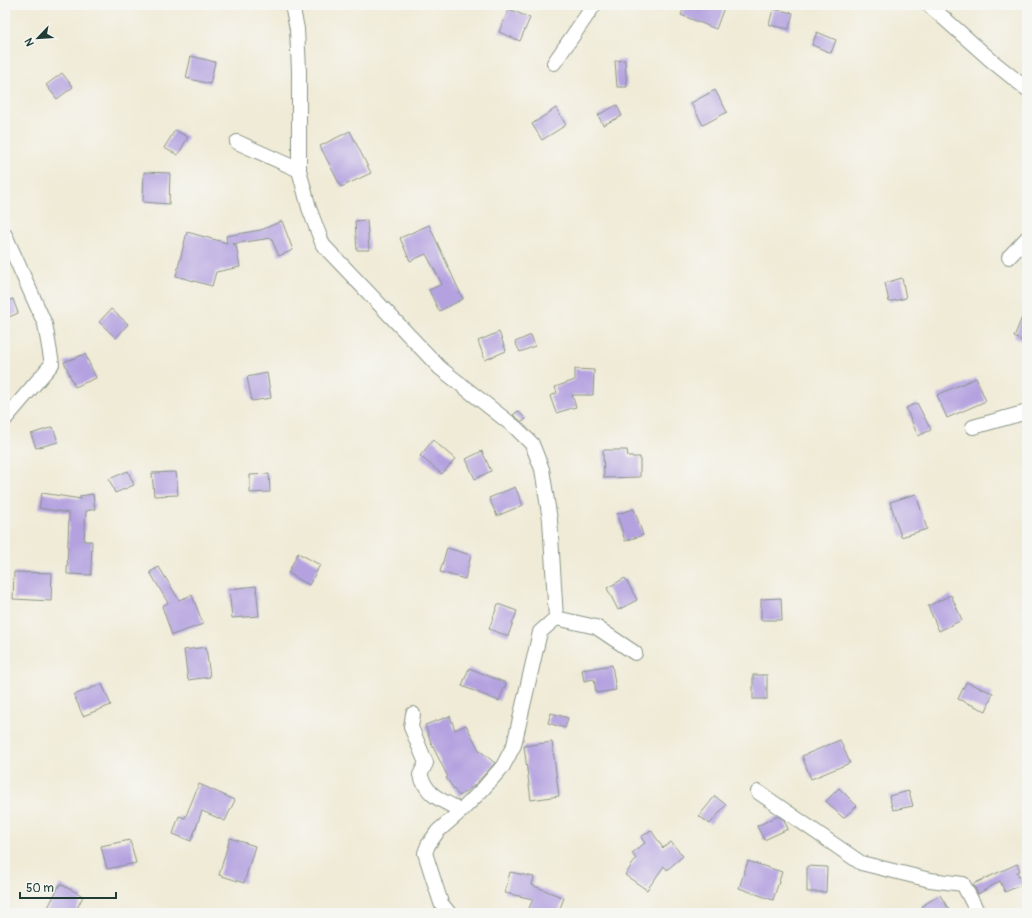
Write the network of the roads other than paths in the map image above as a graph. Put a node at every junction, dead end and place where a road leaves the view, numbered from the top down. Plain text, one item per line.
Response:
1 (292, 5) edge
2 (594, 5) edge
3 (929, 5) edge
4 (554, 63) dead end
5 (1027, 89) edge
6 (237, 142) dead end
7 (299, 170) junction
8 (5, 235) edge
9 (1027, 238) edge
10 (1009, 257) dead end
11 (1027, 412) edge
12 (5, 419) edge
13 (973, 427) dead end
14 (556, 618) junction
15 (635, 652) dead end
16 (414, 714) dead end
17 (758, 792) dead end
18 (461, 811) junction
19 (449, 913) edge
20 (978, 913) edge

1 - 7 street
2 - 4 street
3 - 5 street
6 - 7 street
7 - 14 street
8 - 12 street
9 - 10 street
11 - 13 street
14 - 15 street
14 - 18 street
16 - 18 street
17 - 20 street
18 - 19 street

